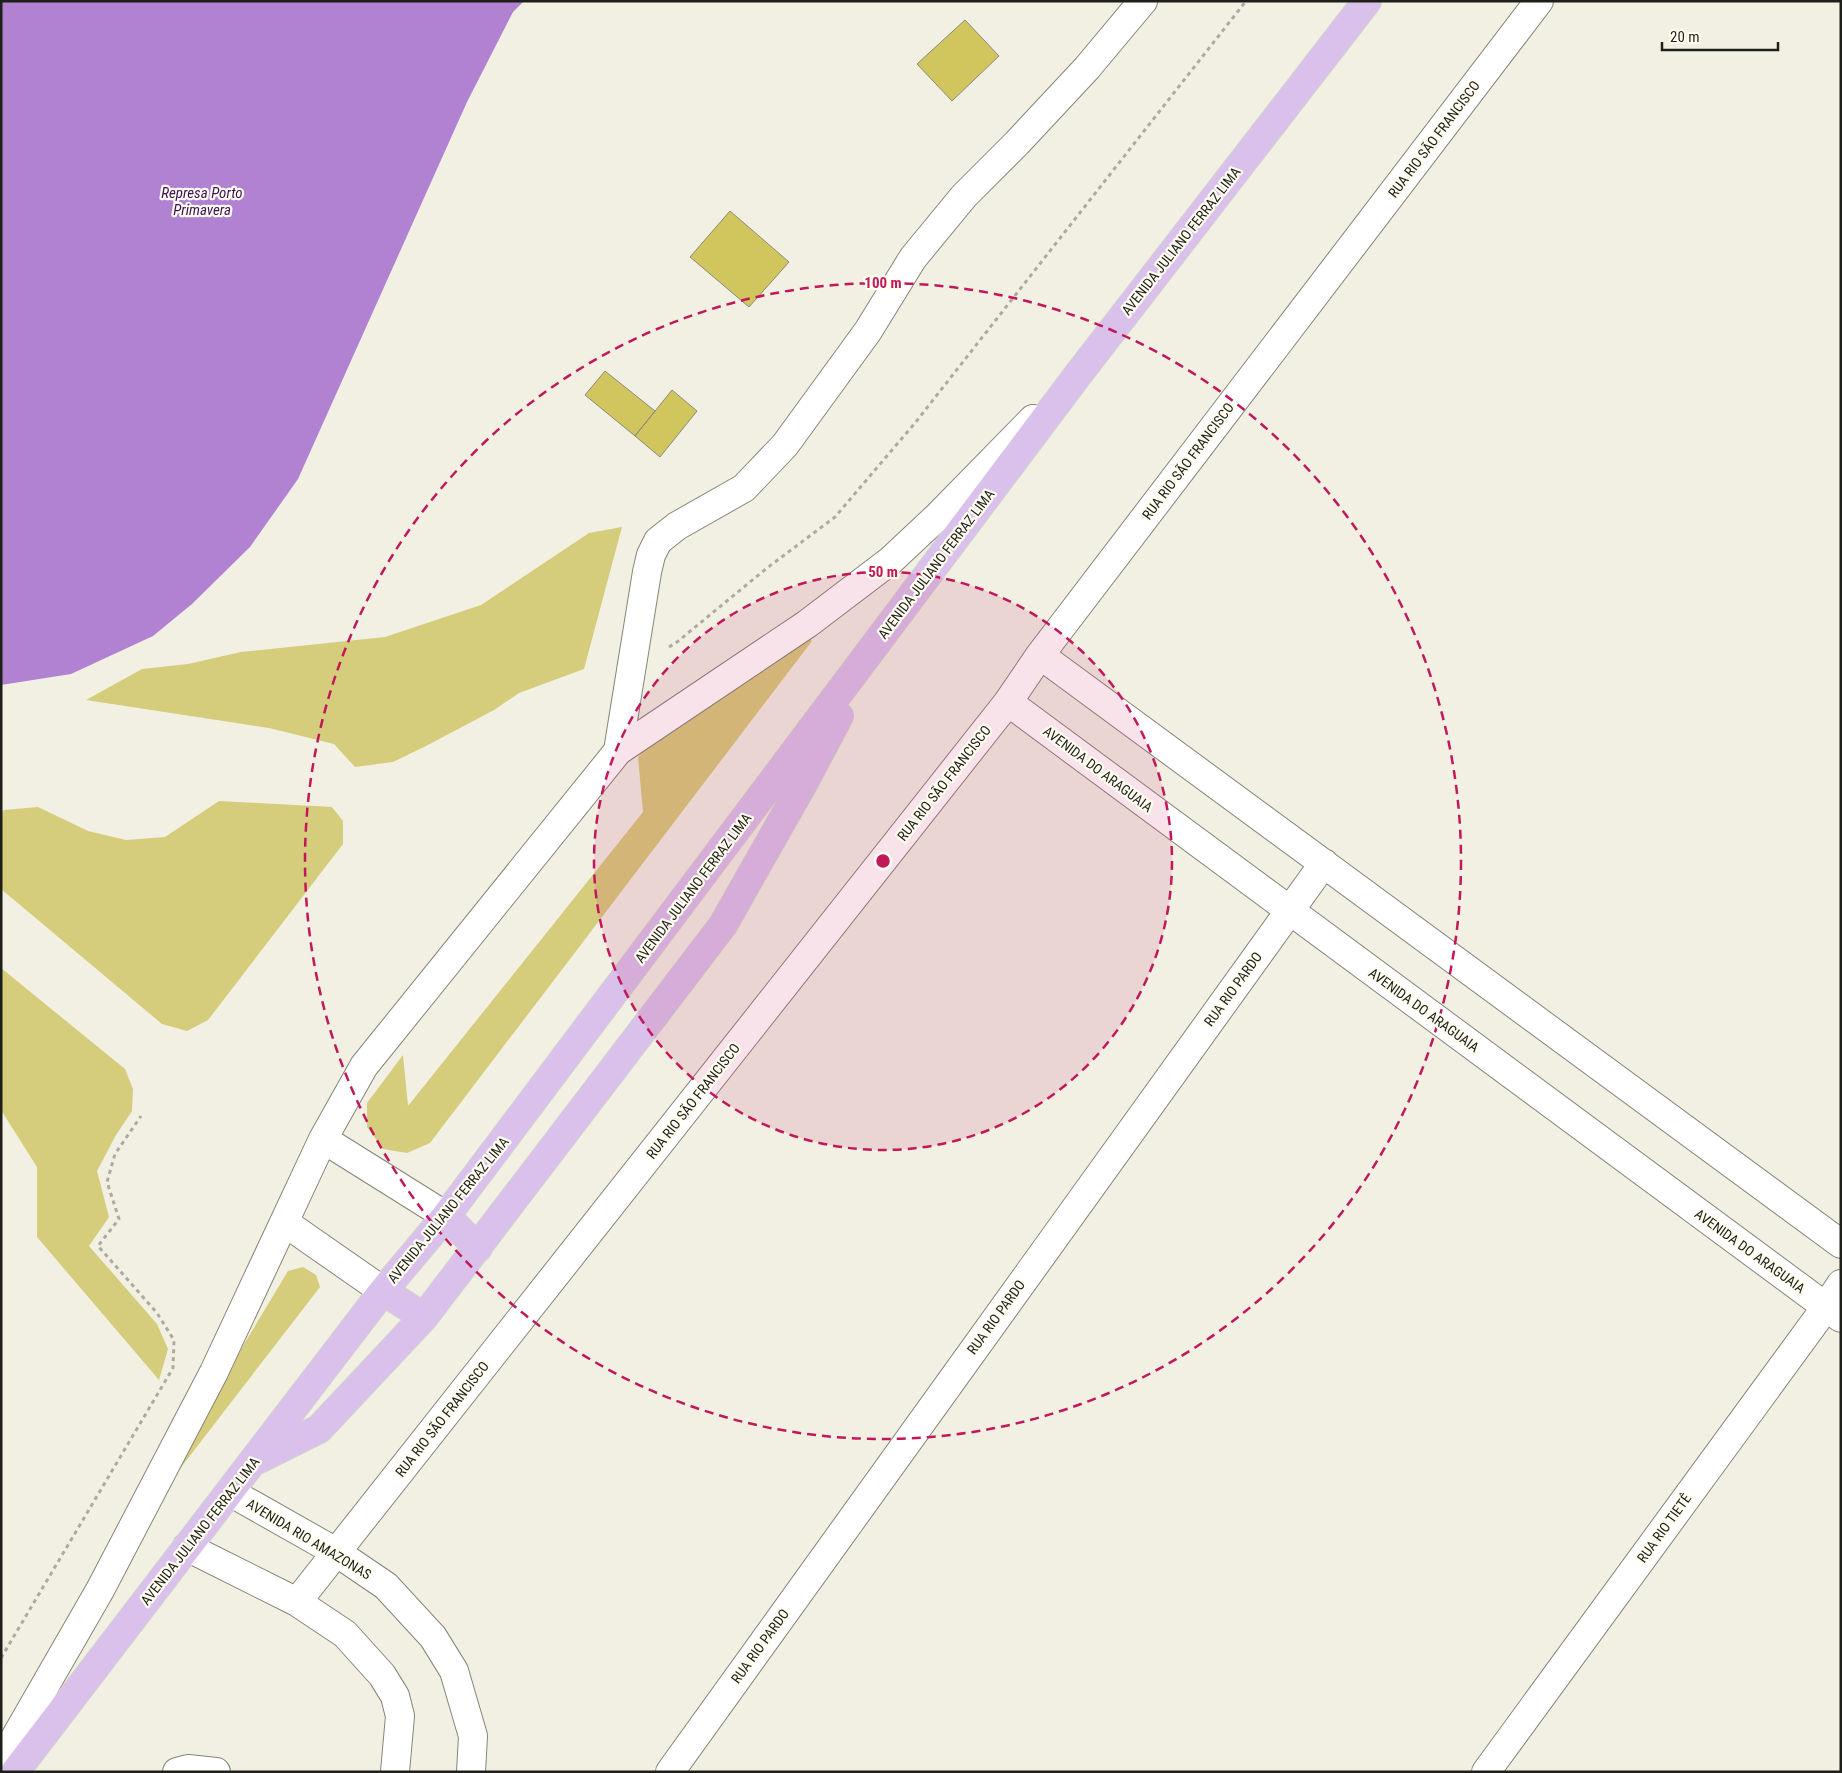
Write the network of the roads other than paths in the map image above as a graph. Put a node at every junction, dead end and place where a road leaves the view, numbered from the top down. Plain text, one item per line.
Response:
1 (1143, 1) edge
2 (1367, 1) edge
3 (1539, 1) edge
4 (1077, 376) junction
5 (879, 640) junction
6 (1040, 655) junction
7 (1008, 702) junction
8 (618, 751) junction
9 (1324, 864) junction
10 (1289, 911) junction
11 (323, 1139) junction
12 (446, 1216) junction
13 (284, 1222) junction
14 (1841, 1244) edge
15 (478, 1248) junction
16 (1841, 1284) edge
17 (383, 1291) junction
18 (1833, 1312) edge
19 (424, 1317) junction
20 (253, 1463) junction
21 (230, 1492) junction
22 (187, 1547) junction
23 (336, 1552) junction
24 (297, 1602) junction
25 (1, 1762) edge
26 (15, 1772) edge
27 (177, 1772) edge
28 (216, 1772) edge
29 (395, 1772) edge
30 (472, 1772) edge
31 (670, 1772) edge
32 (1486, 1772) edge

1 - 8 street
2 - 4 main road, AVENIDA JULIANO FERRAZ LIMA
3 - 6 street, RUA RIO SÃO FRANCISCO
4 - 5 main road, AVENIDA JULIANO FERRAZ LIMA
4 - 8 street
5 - 12 main road, AVENIDA JULIANO FERRAZ LIMA
5 - 15 main road
6 - 7 street, RUA RIO SÃO FRANCISCO
6 - 9 street
7 - 10 street, AVENIDA DO ARAGUAIA
7 - 23 street, RUA RIO SÃO FRANCISCO
8 - 11 street
9 - 10 street, RUA RIO PARDO
9 - 14 street
10 - 18 street, AVENIDA DO ARAGUAIA
10 - 31 street, RUA RIO PARDO
11 - 12 street
11 - 13 street
12 - 15 main road
12 - 17 main road, AVENIDA JULIANO FERRAZ LIMA
13 - 17 street
13 - 25 street
15 - 19 main road
16 - 18 street, RUA RIO TIETÊ
17 - 19 main road
17 - 20 main road, AVENIDA JULIANO FERRAZ LIMA
18 - 32 street, RUA RIO TIETÊ
19 - 20 main road
20 - 21 main road, AVENIDA JULIANO FERRAZ LIMA
21 - 22 main road, AVENIDA JULIANO FERRAZ LIMA
21 - 23 street, AVENIDA RIO AMAZONAS
22 - 24 street
22 - 26 main road, AVENIDA JULIANO FERRAZ LIMA
23 - 24 street, RUA RIO SÃO FRANCISCO
23 - 30 street, AVENIDA RIO AMAZONAS
24 - 29 street
27 - 28 street

